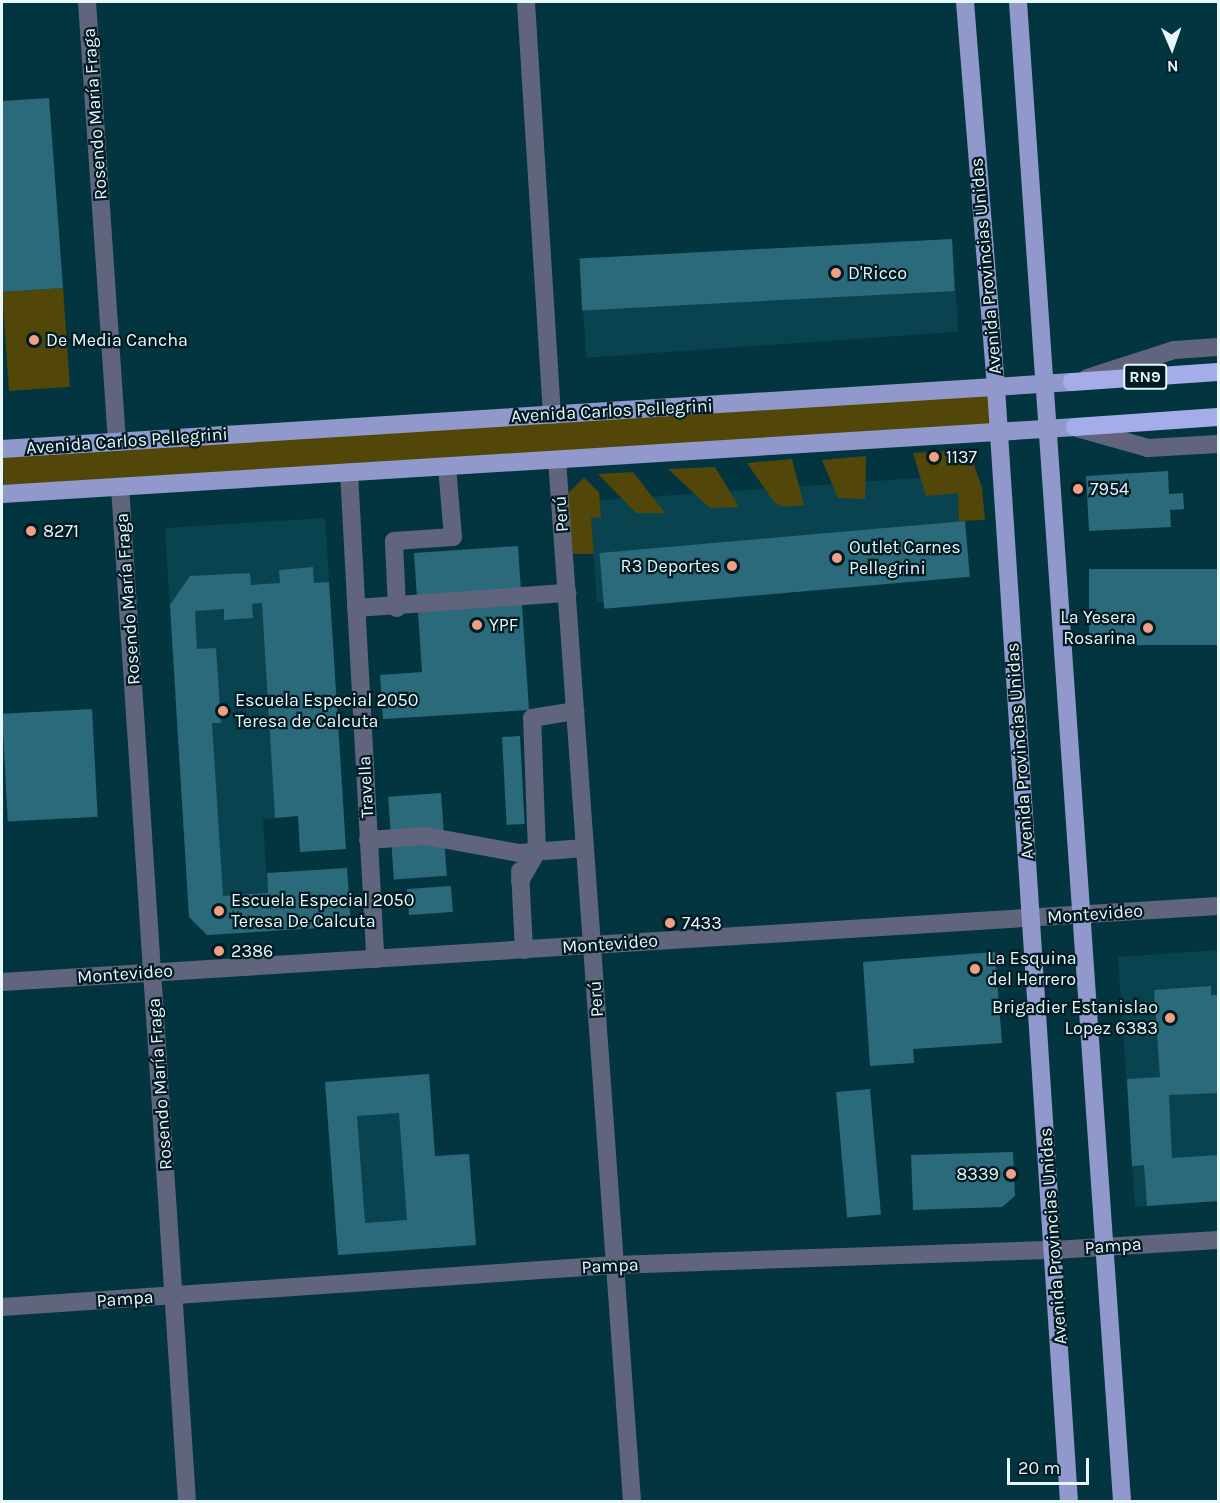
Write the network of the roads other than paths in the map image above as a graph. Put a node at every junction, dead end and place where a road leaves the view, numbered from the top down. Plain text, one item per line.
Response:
1 (87, 2) edge
2 (526, 2) edge
3 (965, 2) edge
4 (1018, 2) edge
5 (1218, 347) edge
6 (1218, 372) edge
7 (1072, 382) junction
8 (1045, 384) junction
9 (996, 388) junction
10 (552, 415) junction
11 (1218, 417) edge
12 (1075, 427) junction
13 (1050, 430) junction
14 (998, 433) junction
15 (117, 442) junction
16 (1218, 444) edge
17 (2, 449) edge
18 (557, 460) junction
19 (447, 466) junction
20 (349, 472) junction
21 (120, 487) junction
22 (2, 494) edge
23 (567, 593) junction
24 (356, 608) junction
25 (397, 608) junction
26 (575, 711) junction
27 (368, 840) junction
28 (585, 848) junction
29 (537, 852) junction
30 (519, 853) junction
31 (520, 881) junction
32 (1218, 906) edge
33 (1082, 915) junction
34 (1031, 918) junction
35 (592, 945) junction
36 (524, 950) junction
37 (375, 959) junction
38 (153, 972) junction
39 (2, 982) edge
40 (1218, 1240) edge
41 (1104, 1246) junction
42 (1054, 1250) junction
43 (615, 1265) junction
44 (174, 1296) junction
45 (2, 1307) edge
46 (187, 1502) edge
47 (632, 1502) edge
48 (1069, 1502) edge
49 (1122, 1502) edge

1 - 15 street, Rosendo María Fraga
2 - 10 street
3 - 9 main road, Avenida Provincias Unidas
4 - 8 main road
5 - 7 street, Avenida Carlos Pellegrini
6 - 7 highway, RN9
7 - 8 main road, Avenida Carlos Pellegrini
8 - 9 main road, Avenida Carlos Pellegrini
8 - 13 main road
9 - 10 main road, Avenida Carlos Pellegrini
9 - 14 main road, Avenida Provincias Unidas
10 - 15 main road, Avenida Carlos Pellegrini
11 - 12 highway
12 - 13 main road
12 - 16 street
13 - 14 main road
13 - 33 main road
14 - 18 main road
14 - 34 main road, Avenida Provincias Unidas
15 - 17 main road, Avenida Carlos Pellegrini
18 - 19 main road
18 - 23 street, Perú
19 - 20 main road
19 - 25 street
20 - 21 main road
20 - 24 street, Travella
21 - 22 main road
21 - 38 street, Rosendo María Fraga
23 - 25 street
23 - 26 street, Perú
24 - 25 street
24 - 27 street, Travella
26 - 28 street, Perú
26 - 29 street
27 - 30 street
27 - 37 street, Travella
28 - 29 street
28 - 35 street, Perú
29 - 30 street
29 - 31 street
30 - 31 street
31 - 36 street
32 - 33 street, Montevideo
33 - 34 street, Montevideo
33 - 41 main road
34 - 35 street, Montevideo
34 - 42 main road, Avenida Provincias Unidas
35 - 36 street, Montevideo
35 - 43 street, Perú
36 - 37 street, Montevideo
37 - 38 street, Montevideo
38 - 39 street, Montevideo
38 - 44 street, Rosendo María Fraga
40 - 41 street, Pampa
41 - 42 street, Pampa
41 - 49 main road
42 - 43 street, Pampa
42 - 48 main road, Avenida Provincias Unidas
43 - 44 street, Pampa
43 - 47 street, Perú
44 - 45 street, Pampa
44 - 46 street, Rosendo María Fraga

